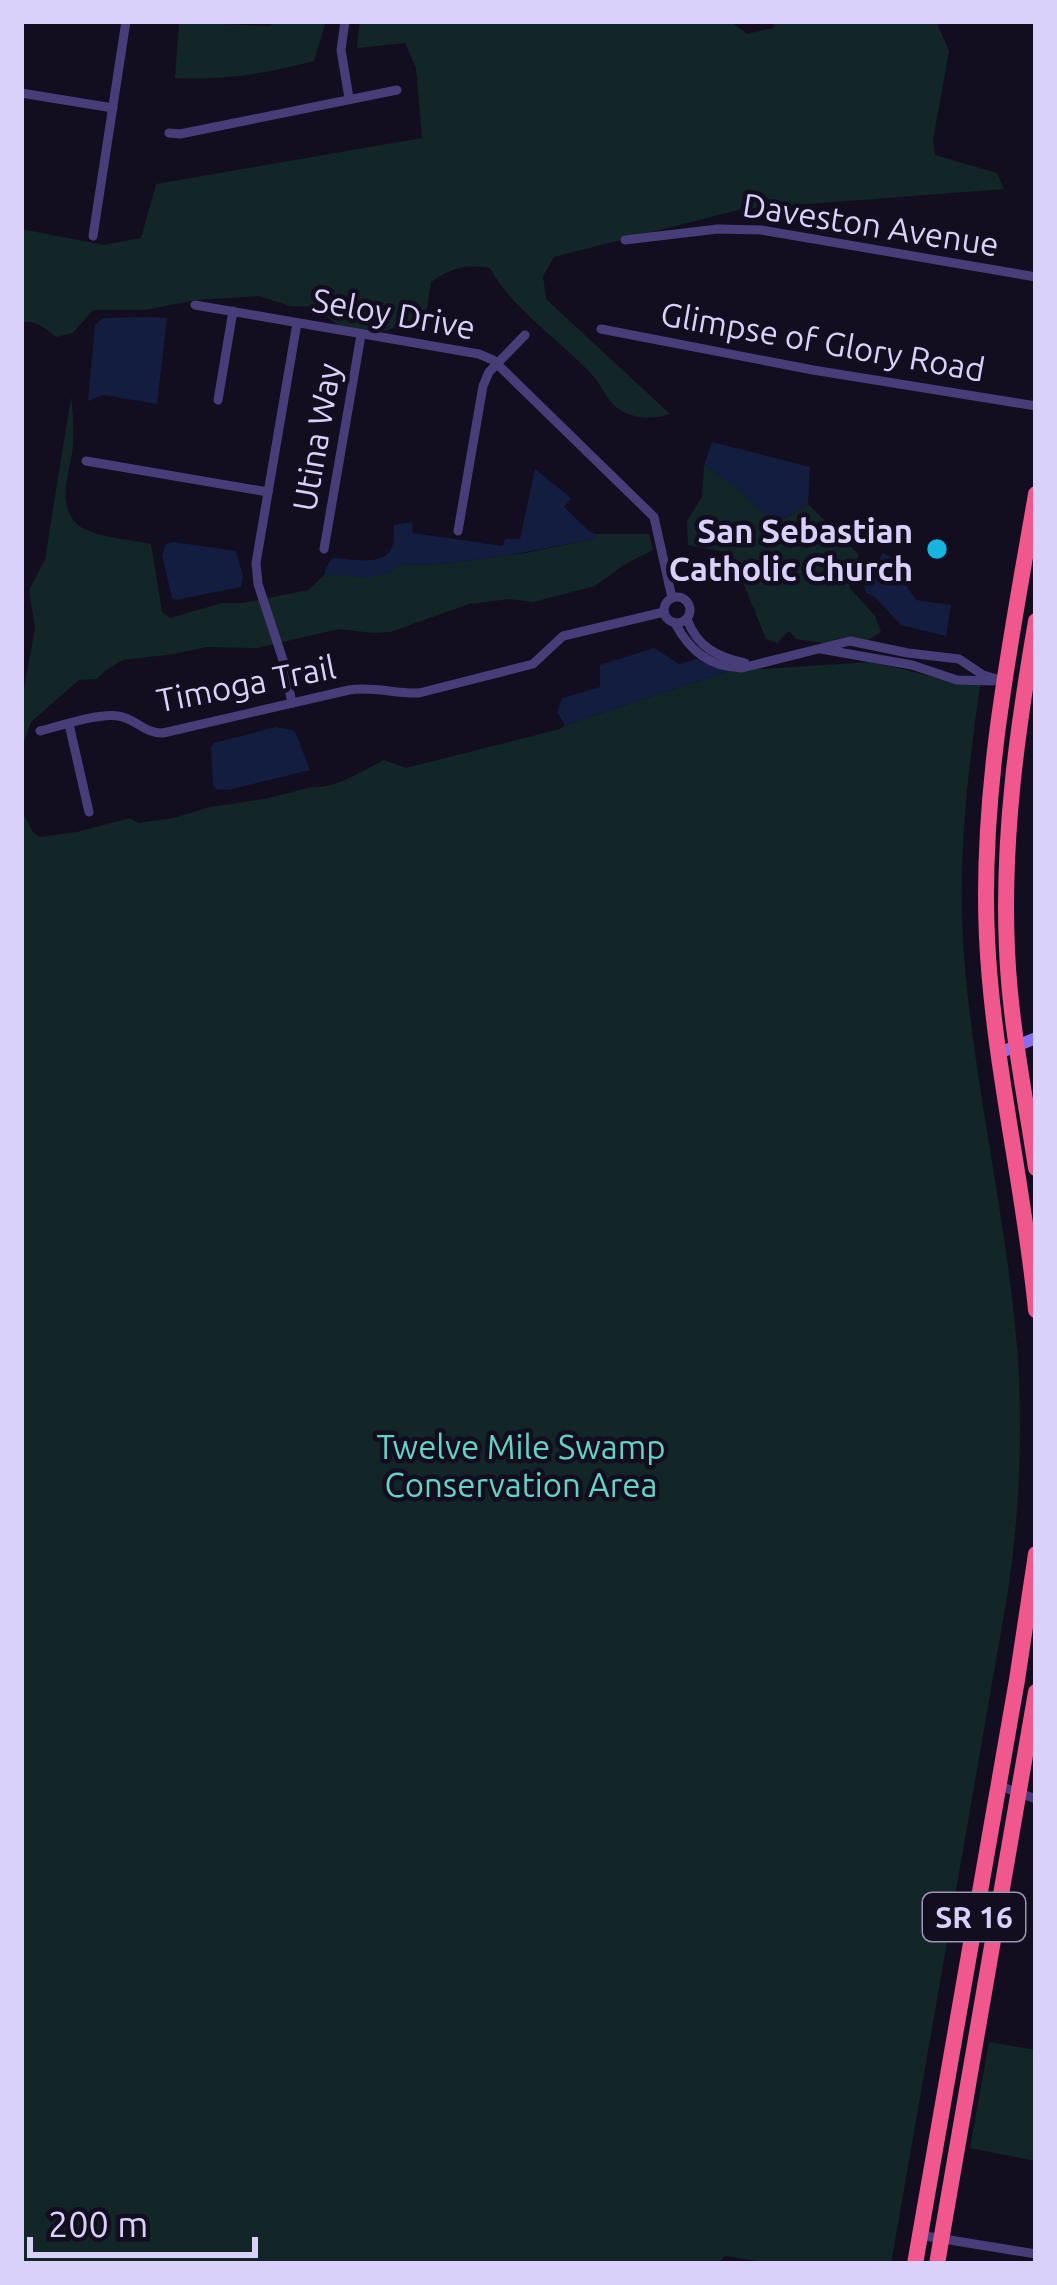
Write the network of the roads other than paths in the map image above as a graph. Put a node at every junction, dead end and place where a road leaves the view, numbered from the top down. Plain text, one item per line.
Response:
1 (126, 21) edge
2 (345, 21) edge
3 (397, 90) dead end
4 (21, 93) edge
5 (349, 98) junction
6 (113, 109) junction
7 (169, 133) dead end
8 (93, 236) dead end
9 (626, 240) dead end
10 (1036, 277) edge
11 (195, 304) dead end
12 (233, 311) junction
13 (297, 323) junction
14 (601, 329) dead end
15 (525, 334) dead end
16 (362, 335) junction
17 (496, 363) junction
18 (218, 400) dead end
19 (1036, 406) edge
20 (86, 461) dead end
21 (268, 492) junction
22 (1036, 494) edge
23 (458, 531) dead end
24 (324, 549) dead end
25 (672, 598) junction
26 (664, 612) junction
27 (681, 621) junction
28 (1036, 622) edge
29 (816, 648) junction
30 (949, 657) junction
31 (941, 676) junction
32 (1004, 681) junction
33 (292, 703) junction
34 (69, 724) junction
35 (40, 731) dead end
36 (1009, 798) junction
37 (89, 812) dead end
38 (1036, 1038) edge
39 (1008, 1050) junction
40 (1036, 1168) edge
41 (1036, 1310) edge
42 (1035, 1565) edge
43 (1036, 1692) edge
44 (997, 1785) junction
45 (1028, 1795) edge
46 (919, 2235) junction
47 (941, 2238) junction
48 (1036, 2254) edge
49 (915, 2264) edge
50 (937, 2264) edge

1 - 6 street
2 - 5 street
3 - 5 street
4 - 6 street
5 - 7 street
6 - 8 street
9 - 10 street, Daveston Avenue
11 - 12 street, Seloy Drive
12 - 13 street, Seloy Drive
12 - 18 street
13 - 16 street, Seloy Drive
13 - 21 street
14 - 19 street, Glimpse of Glory Road
15 - 17 street
16 - 17 street, Seloy Drive
16 - 24 street, Utina Way
17 - 23 street
17 - 25 street, Seloy Drive
20 - 21 street
21 - 33 street
22 - 32 highway
25 - 26 street
25 - 27 street, Seloy Drive
26 - 27 street, Seloy Drive
26 - 33 street, Timoga Trail
27 - 29 street, Seloy Drive
28 - 36 highway
29 - 30 street, Seloy Drive
29 - 31 street, Seloy Drive
30 - 31 street
30 - 32 street, Seloy Drive
31 - 32 street, Seloy Drive
32 - 36 highway
32 - 39 highway
33 - 34 street, Timoga Trail
34 - 35 street, Timoga Trail
34 - 37 street
36 - 39 highway
38 - 39 main road
39 - 40 highway
39 - 41 highway
42 - 44 highway, SR 16
43 - 45 highway, SR 16
44 - 45 street
44 - 46 highway, SR 16
45 - 47 highway, SR 16
46 - 47 street
46 - 49 highway, SR 16
47 - 48 street
47 - 50 highway, SR 16

